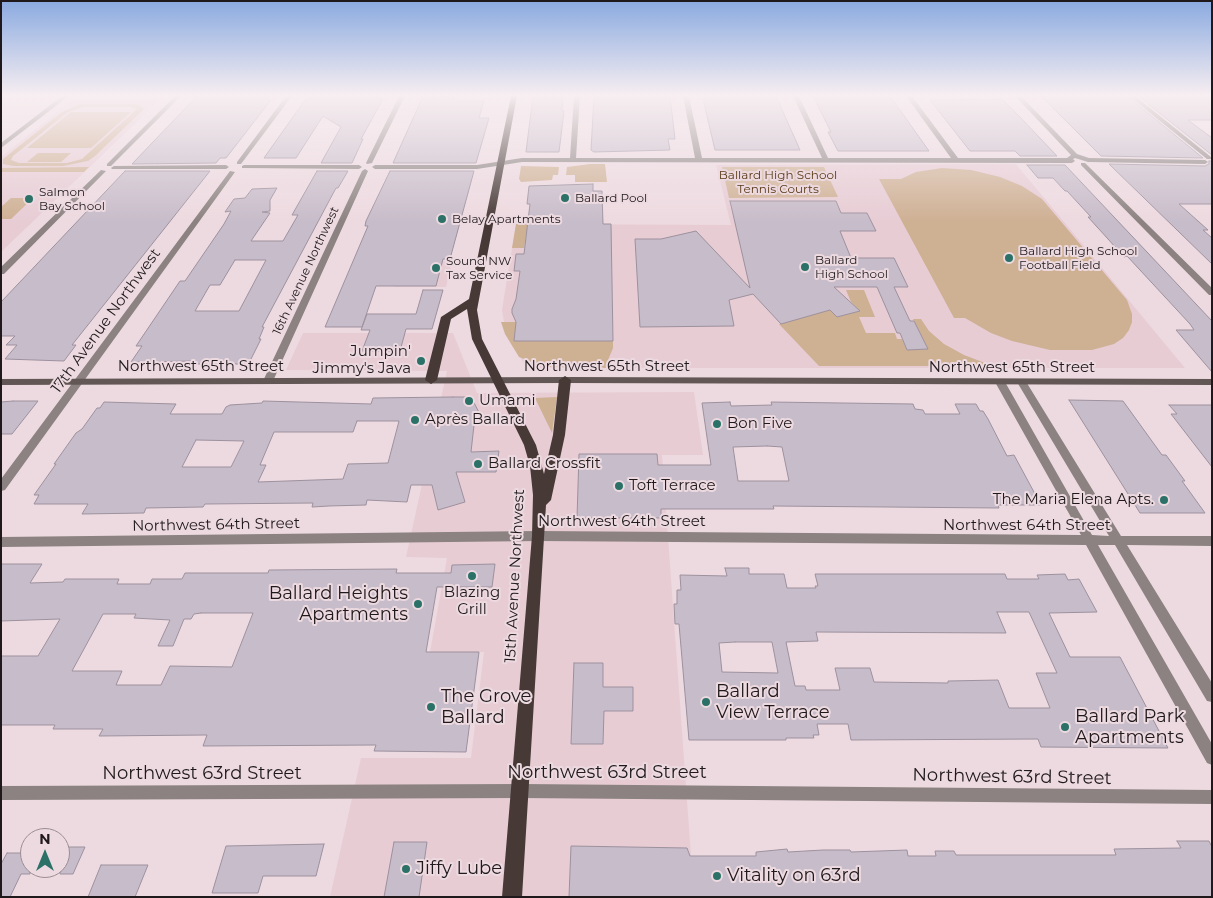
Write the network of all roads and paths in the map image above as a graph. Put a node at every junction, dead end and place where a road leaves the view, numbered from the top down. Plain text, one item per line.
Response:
1 (12, 138) edge
2 (138, 138) edge
3 (260, 138) edge
4 (384, 138) edge
5 (506, 138) edge
6 (574, 138) edge
7 (695, 138) edge
8 (816, 138) edge
9 (939, 138) edge
10 (1055, 138) edge
11 (1182, 138) edge
12 (1, 146) edge
13 (1073, 158) junction
14 (573, 160) junction
15 (699, 160) junction
16 (826, 160) junction
17 (955, 160) junction
18 (1209, 160) edge
19 (1086, 162) junction
20 (501, 163) junction
21 (241, 165) junction
22 (372, 165) junction
23 (111, 166) junction
24 (1212, 166) edge
25 (362, 169) junction
26 (229, 170) junction
27 (1, 272) edge
28 (1212, 293) edge
29 (472, 301) junction
30 (432, 380) junction
31 (497, 380) junction
32 (565, 380) junction
33 (79, 381) junction
34 (268, 381) junction
35 (1, 382) edge
36 (1000, 382) junction
37 (1022, 382) junction
38 (1212, 382) edge
39 (1, 487) edge
40 (540, 514) junction
41 (539, 536) junction
42 (1119, 541) junction
43 (1212, 541) edge
44 (1, 542) edge
45 (1090, 542) junction
46 (1212, 696) edge
47 (1212, 758) edge
48 (521, 791) junction
49 (1, 793) edge
50 (1212, 797) edge
51 (512, 897) edge

1 - 12 street
2 - 23 street
3 - 21 street
4 - 22 street
5 - 20 main road, 15th Avenue Northwest
6 - 14 street
7 - 15 street
8 - 16 street
9 - 17 street
10 - 13 street
11 - 18 street
13 - 17 street
13 - 19 street
14 - 15 street
14 - 20 street
15 - 16 street
16 - 17 street
18 - 19 street
18 - 24 street
19 - 28 street
20 - 22 street
20 - 29 main road, 15th Avenue Northwest
21 - 25 street
21 - 26 street
22 - 25 street
23 - 26 street
23 - 27 street
25 - 34 street, 16th Avenue Northwest
26 - 33 street, 17th Avenue Northwest
29 - 30 main road
29 - 31 main road, 15th Avenue Northwest
30 - 31 street, Northwest 65th Street
30 - 34 street, Northwest 65th Street
31 - 32 street, Northwest 65th Street
31 - 40 main road, 15th Avenue Northwest
32 - 36 street, Northwest 65th Street
32 - 40 main road
33 - 34 street, Northwest 65th Street
33 - 35 street, Northwest 65th Street
33 - 39 street, 17th Avenue Northwest
36 - 37 street, Northwest 65th Street
36 - 45 street
37 - 38 street, Northwest 65th Street
37 - 42 street
40 - 41 main road, 15th Avenue Northwest
41 - 44 street, Northwest 64th Street
41 - 45 street, Northwest 64th Street
41 - 48 main road, 15th Avenue Northwest
42 - 43 street, Northwest 64th Street
42 - 45 street, Northwest 64th Street
42 - 46 street
45 - 47 street
48 - 49 street, Northwest 63rd Street
48 - 50 street, Northwest 63rd Street
48 - 51 main road, 15th Avenue Northwest

